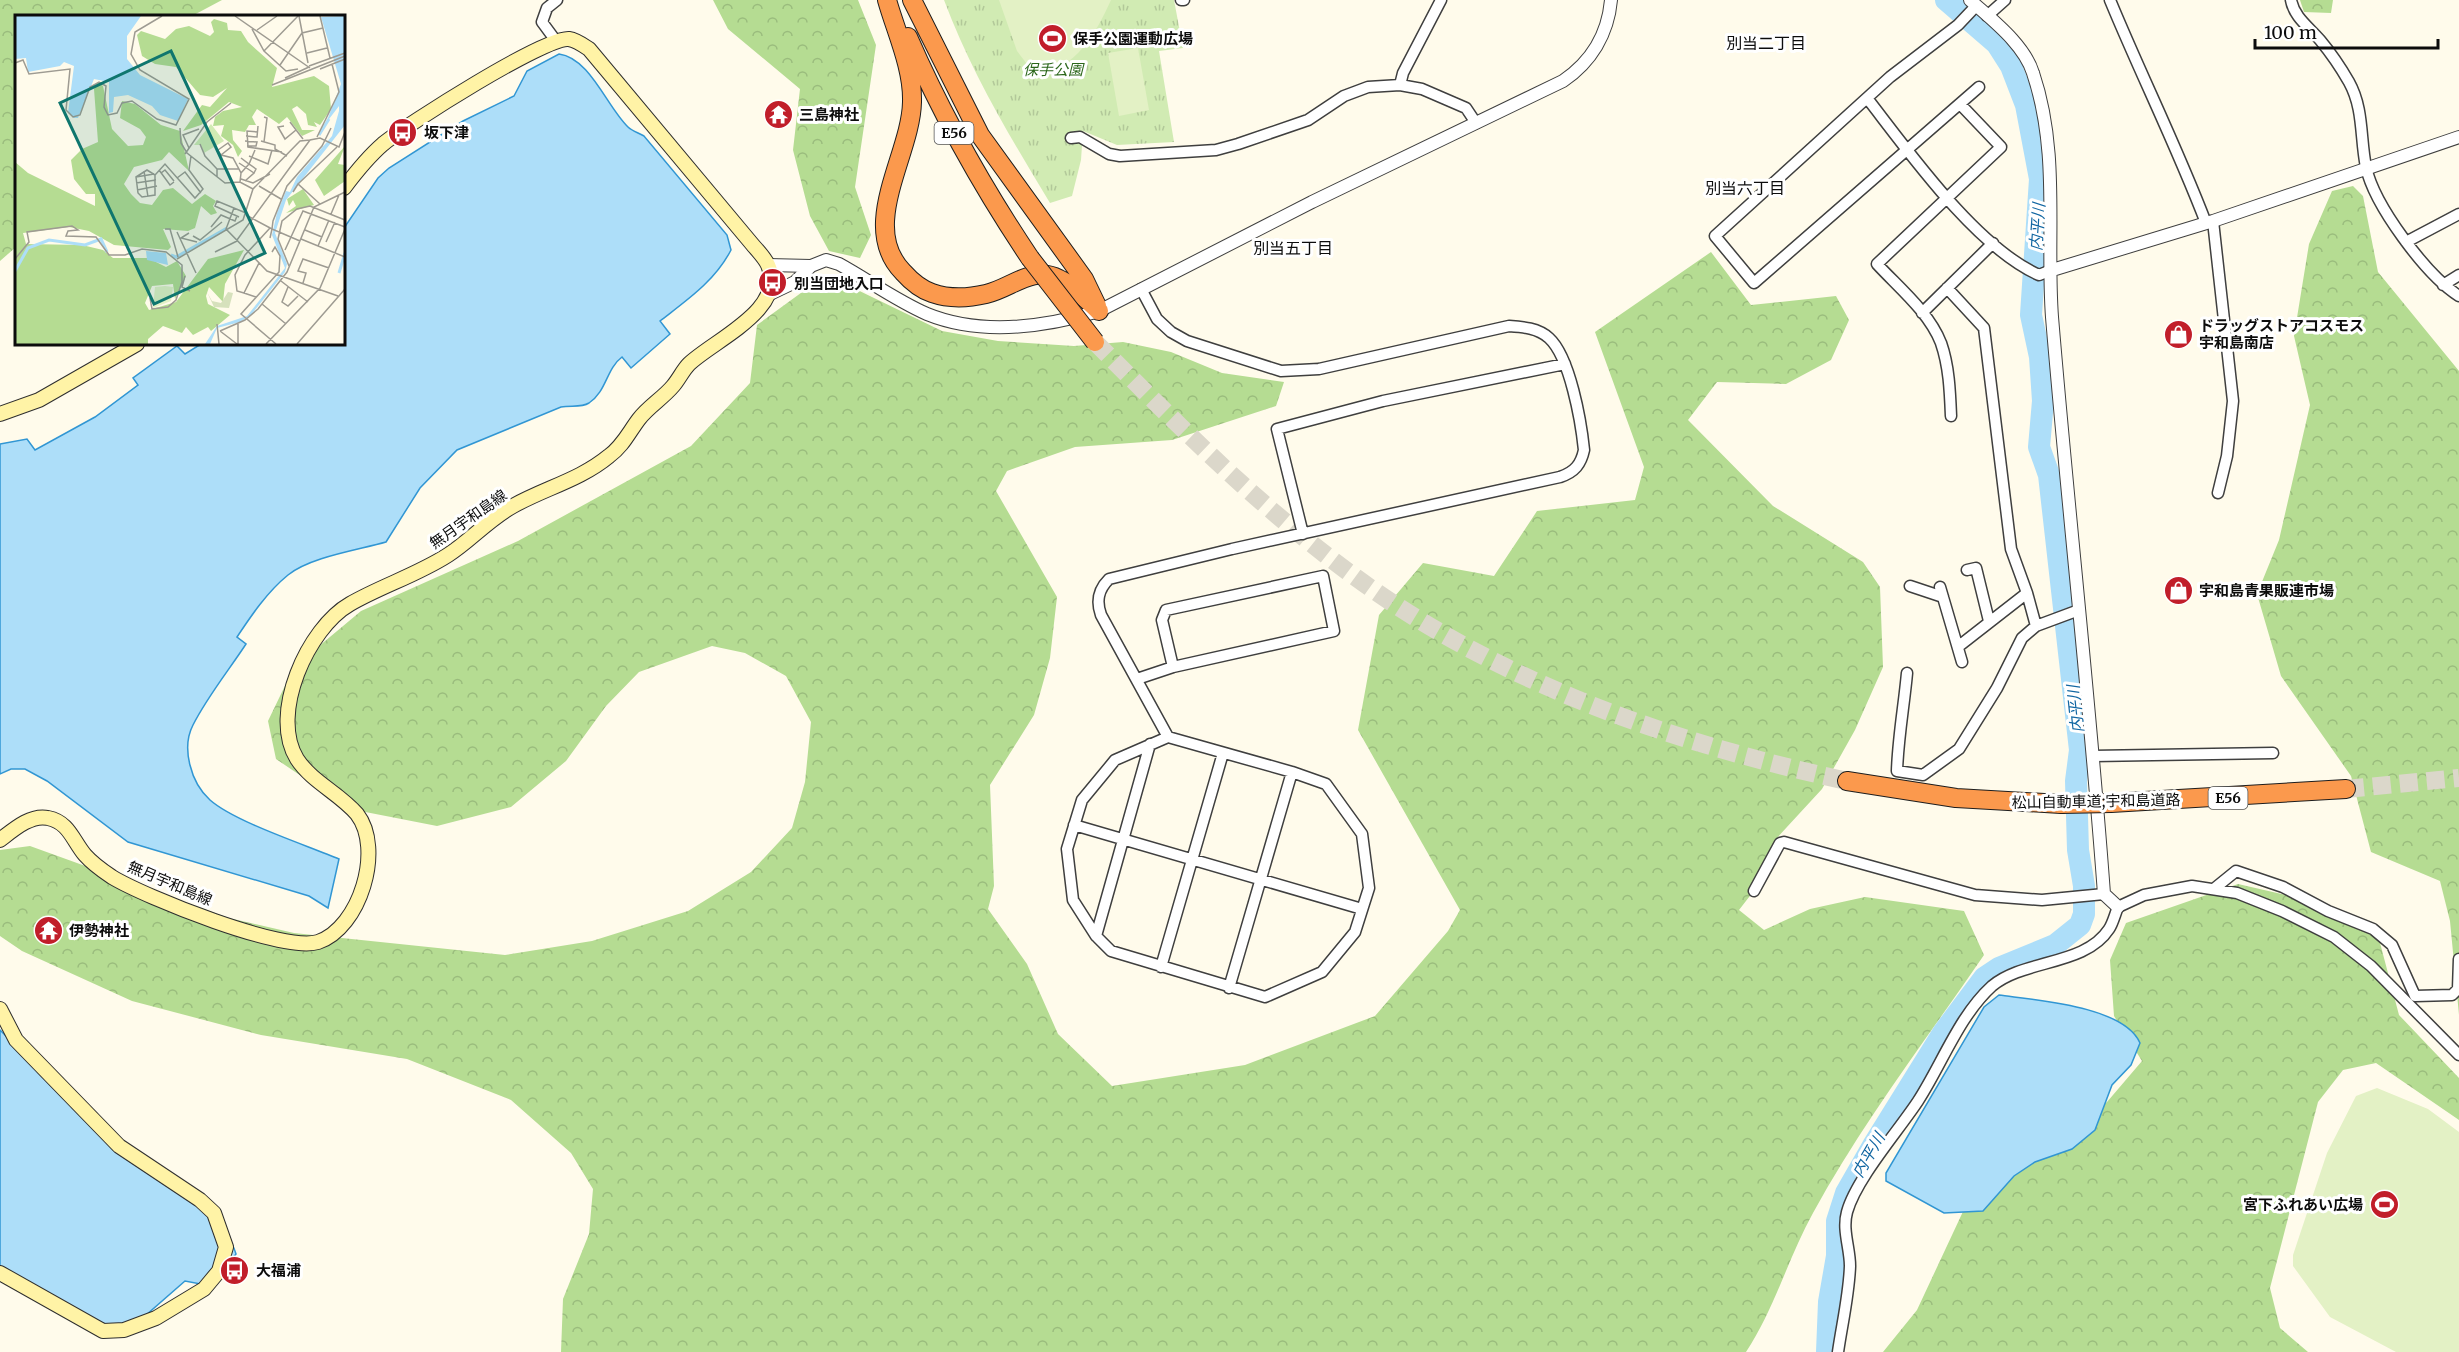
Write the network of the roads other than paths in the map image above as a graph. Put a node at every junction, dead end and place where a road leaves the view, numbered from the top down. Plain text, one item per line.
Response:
1 (557, 0) edge
2 (890, 0) edge
3 (912, 0) edge
4 (1441, 0) edge
5 (1611, 0) edge
6 (2005, 0) edge
7 (2110, 0) edge
8 (2291, 0) edge
9 (1973, 6) edge
10 (1987, 16) junction
11 (556, 40) junction
12 (1400, 85) junction
13 (1979, 87) dead end
14 (1867, 98) junction
15 (1960, 104) junction
16 (1476, 123) junction
17 (2459, 137) edge
18 (1071, 138) dead end
19 (1907, 149) junction
20 (2367, 169) junction
21 (345, 187) edge
22 (1948, 199) junction
23 (2459, 214) edge
24 (2210, 222) junction
25 (2406, 242) junction
26 (1994, 243) junction
27 (768, 265) junction
28 (811, 266) junction
29 (2044, 273) junction
30 (2459, 275) edge
31 (2443, 285) junction
32 (1947, 288) junction
33 (1141, 289) junction
34 (770, 294) junction
35 (2459, 296) edge
36 (1099, 310) junction
37 (1922, 313) junction
38 (1095, 342) tunnel mouth
39 (135, 345) edge
40 (1565, 364) junction
41 (0, 414) edge
42 (1951, 416) dead end
43 (2218, 493) dead end
44 (1303, 534) junction
45 (1967, 570) dead end
46 (1910, 586) dead end
47 (2027, 593) junction
48 (2074, 612) junction
49 (1989, 621) junction
50 (2036, 626) junction
51 (1959, 646) junction
52 (1962, 662) dead end
53 (1173, 667) junction
54 (1907, 673) dead end
55 (1137, 679) junction
56 (1168, 737) junction
57 (1150, 744) junction
58 (1223, 753) junction
59 (2273, 753) dead end
60 (2093, 756) junction
61 (1292, 771) junction
62 (1847, 781) tunnel mouth
63 (2346, 789) tunnel mouth
64 (1074, 825) junction
65 (0, 840) edge
66 (1123, 840) junction
67 (1191, 860) junction
68 (1260, 879) junction
69 (2215, 888) junction
70 (1754, 891) dead end
71 (2099, 895) junction
72 (2118, 908) junction
73 (1362, 909) junction
74 (1096, 936) junction
75 (2459, 959) edge
76 (1161, 967) junction
77 (1229, 987) junction
78 (0, 1009) edge
79 (2459, 1055) edge
80 (0, 1273) edge
81 (1838, 1352) edge

1 - 11 street
2 - 36 highway
2 - 38 highway, E56, bridge
3 - 36 highway
4 - 12 street
5 - 16 street
6 - 10 street
7 - 24 street
8 - 20 street
9 - 10 street
9 - 14 street
10 - 29 street
11 - 21 main road
11 - 27 main road
12 - 16 street
12 - 18 street
13 - 15 street
14 - 19 street
14 - 19 street
15 - 19 street
15 - 22 street
16 - 33 street
17 - 20 street
19 - 22 street
20 - 24 street
20 - 25 street
22 - 26 street
22 - 37 street
23 - 25 street
24 - 29 street
24 - 43 street
25 - 31 street
26 - 29 street
26 - 32 street
27 - 28 street
27 - 34 main road
28 - 34 street
28 - 36 street
29 - 48 street
30 - 31 street
31 - 35 street
32 - 37 street
32 - 47 street
33 - 36 street
33 - 40 street
34 - 65 main road, 無月宇和島線
37 - 42 street
39 - 41 main road
40 - 44 street
40 - 44 street
44 - 55 street
45 - 49 street
46 - 51 street
47 - 49 street
47 - 50 street
48 - 50 street
48 - 60 street
49 - 51 street
50 - 54 street
51 - 52 street
53 - 53 street
53 - 55 street
55 - 56 street
56 - 57 street
56 - 58 street
57 - 64 street
57 - 66 street
58 - 61 street
58 - 67 street
59 - 60 street
60 - 71 street
61 - 68 street
61 - 73 street
62 - 63 highway, 松山自動車道;宇和島道路 / E56, bridge
64 - 66 street
64 - 74 street
66 - 67 street
66 - 74 street
67 - 68 street
67 - 76 street
68 - 73 street
68 - 77 street
69 - 72 street
69 - 75 street
69 - 79 street
70 - 71 street
71 - 72 street
72 - 81 street
73 - 77 street
74 - 76 street
76 - 77 street
78 - 80 main road

